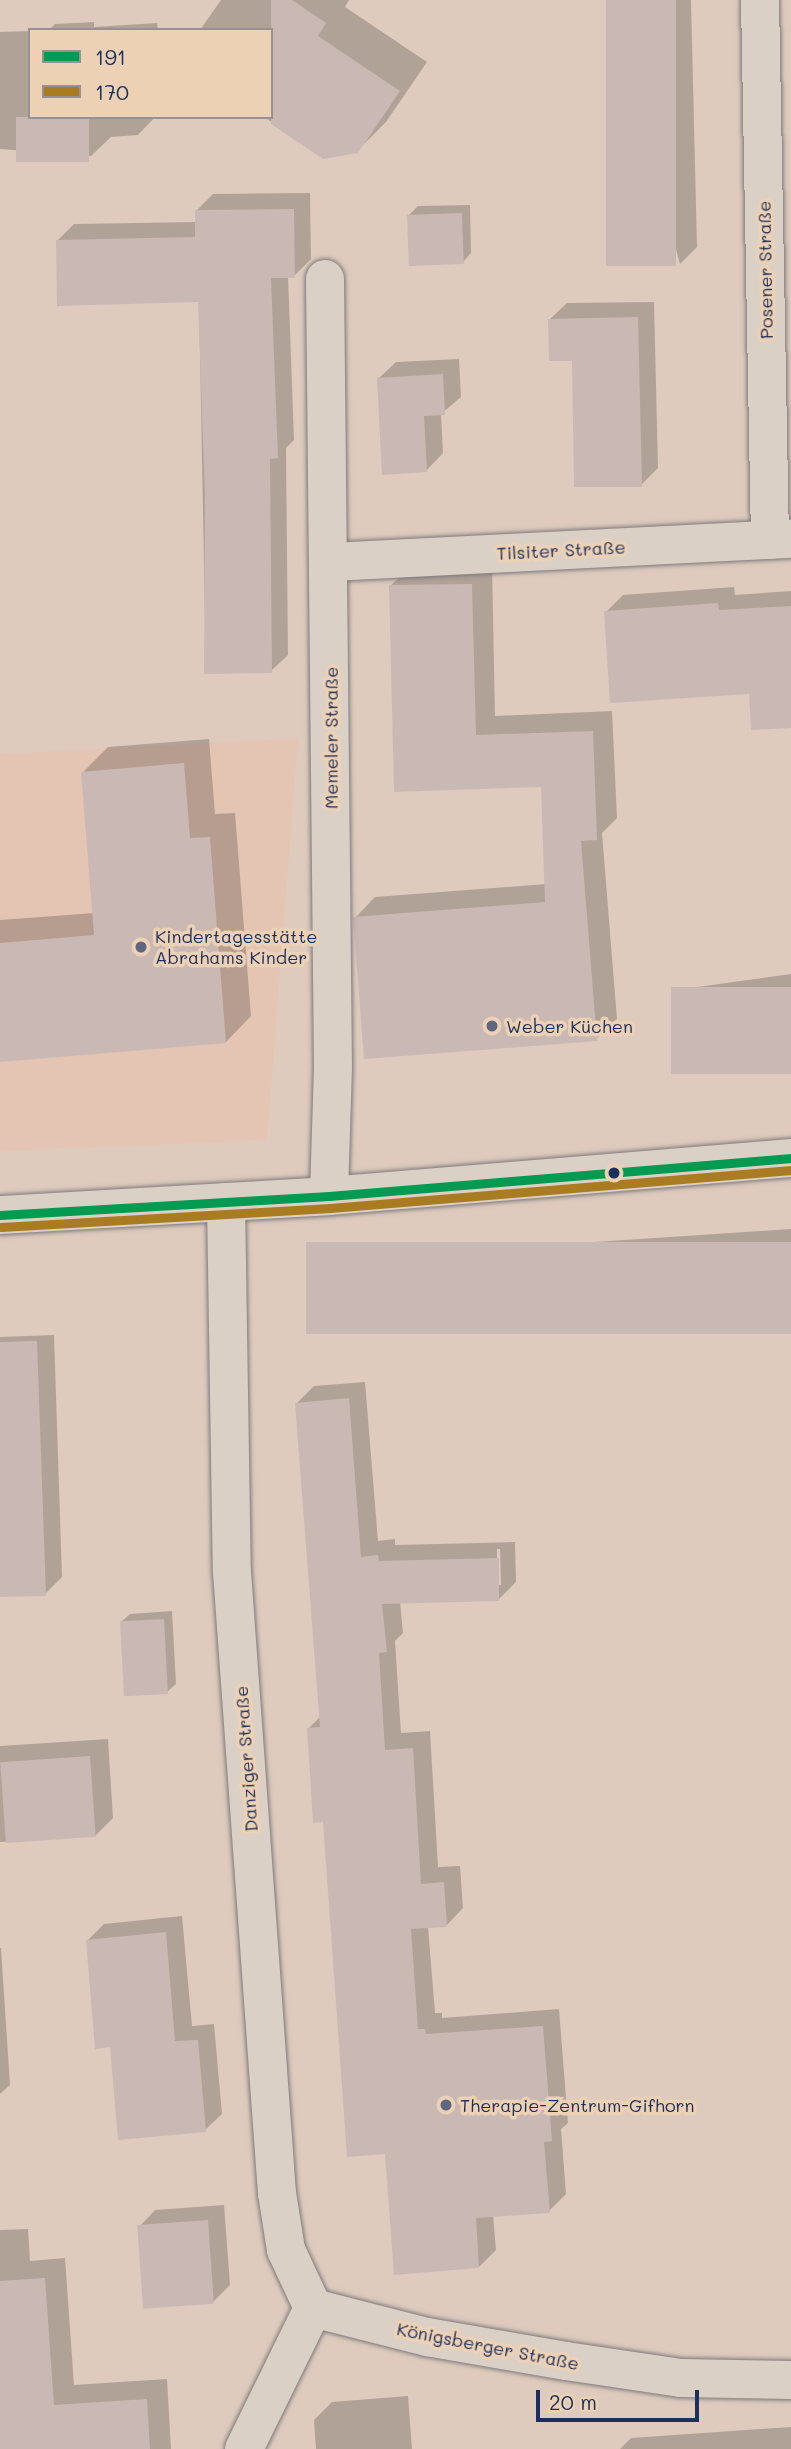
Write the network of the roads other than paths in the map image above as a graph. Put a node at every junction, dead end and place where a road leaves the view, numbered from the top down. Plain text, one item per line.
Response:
1 (761, 0) edge
2 (325, 279) dead end
3 (781, 540) edge
4 (330, 562) junction
5 (791, 1158) edge
6 (329, 1196) junction
7 (226, 1202) junction
8 (0, 1215) edge
9 (313, 2308) junction
10 (791, 2379) edge
11 (244, 2449) edge

1 - 3 street, Posener Straße
2 - 4 street, Memeler Straße
3 - 4 street, Tilsiter Straße
4 - 6 street, Memeler Straße
5 - 6 street
6 - 7 street
7 - 8 street
7 - 9 street, Danziger Straße
9 - 10 street, Königsberger Straße
9 - 11 street

